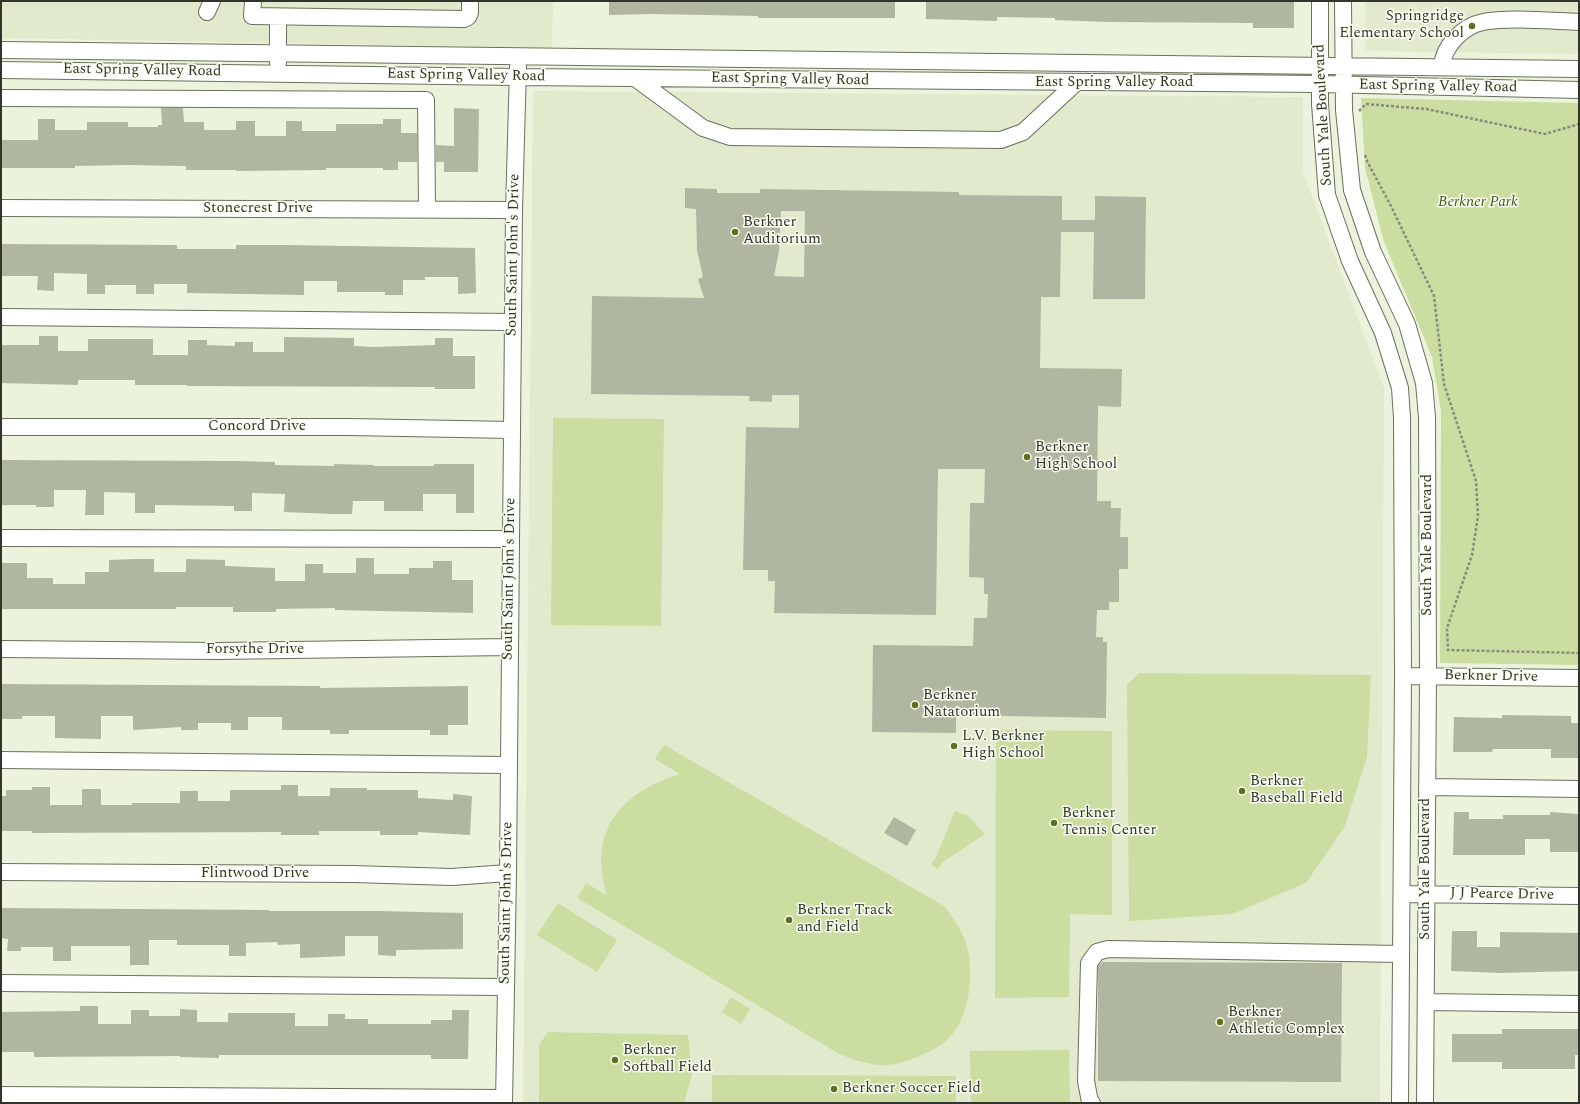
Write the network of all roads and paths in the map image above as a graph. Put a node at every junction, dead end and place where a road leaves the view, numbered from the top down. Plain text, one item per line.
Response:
1 (253, 1) edge
2 (470, 1) edge
3 (1320, 1) edge
4 (1343, 1) edge
5 (278, 17) junction
6 (1579, 22) edge
7 (1, 50) edge
8 (278, 52) junction
9 (518, 55) junction
10 (1320, 66) junction
11 (1343, 66) junction
12 (1442, 67) junction
13 (1579, 69) edge
14 (1, 70) edge
15 (278, 73) junction
16 (518, 77) junction
17 (634, 78) junction
18 (1077, 82) junction
19 (1321, 84) junction
20 (1344, 85) junction
21 (1579, 90) edge
22 (1, 98) edge
23 (1360, 119) dead end
24 (1579, 124) edge
25 (1364, 147) dead end
26 (1, 208) edge
27 (427, 210) junction
28 (514, 210) junction
29 (1, 317) edge
30 (513, 322) junction
31 (1416, 355) junction
32 (1392, 361) junction
33 (1, 427) edge
34 (512, 430) junction
35 (1, 538) edge
36 (511, 539) junction
37 (1403, 639) junction
38 (1428, 639) junction
39 (509, 647) junction
40 (1, 648) edge
41 (1448, 650) junction
42 (1579, 653) edge
43 (1443, 656) dead end
44 (1403, 676) junction
45 (1428, 676) junction
46 (1579, 678) edge
47 (1, 760) edge
48 (509, 765) junction
49 (1427, 787) junction
50 (1579, 789) edge
51 (1, 872) edge
52 (508, 873) junction
53 (1402, 894) junction
54 (1426, 894) junction
55 (1579, 896) edge
56 (1401, 954) junction
57 (1, 983) edge
58 (505, 987) junction
59 (1426, 1002) junction
60 (1579, 1004) edge
61 (1, 1096) edge
62 (504, 1100) edge
63 (1092, 1103) edge
64 (1400, 1103) edge
65 (1425, 1103) edge

1 - 5 street
2 - 5 street
3 - 10 street, South Yale Boulevard
4 - 11 street, South Yale Boulevard
5 - 8 street
6 - 12 street
7 - 8 street, East Spring Valley Road
8 - 9 street, East Spring Valley Road
8 - 15 street
9 - 10 street, East Spring Valley Road
9 - 16 street, South Saint John's Drive
10 - 11 street, East Spring Valley Road
10 - 19 street, South Yale Boulevard
11 - 12 street, East Spring Valley Road
11 - 20 street, South Yale Boulevard
12 - 13 street, East Spring Valley Road
14 - 15 street, East Spring Valley Road
15 - 16 street, East Spring Valley Road
16 - 17 street, East Spring Valley Road
16 - 28 street, South Saint John's Drive
17 - 18 street, East Spring Valley Road
17 - 18 street
18 - 19 street, East Spring Valley Road
19 - 20 street, East Spring Valley Road
19 - 32 street, South Yale Boulevard
20 - 21 street, East Spring Valley Road
20 - 31 street, South Yale Boulevard
22 - 27 street
23 - 24 path
25 - 41 path
26 - 27 street, Stonecrest Drive
27 - 28 street, Stonecrest Drive
28 - 30 street, South Saint John's Drive
29 - 30 street
30 - 34 street, South Saint John's Drive
31 - 32 street
31 - 38 street, South Yale Boulevard
32 - 37 street, South Yale Boulevard
33 - 34 street, Concord Drive
34 - 36 street, South Saint John's Drive
35 - 36 street
36 - 39 street, South Saint John's Drive
37 - 38 street
37 - 44 street, South Yale Boulevard
38 - 45 street, South Yale Boulevard
39 - 40 street, Forsythe Drive
39 - 48 street, South Saint John's Drive
41 - 42 path
41 - 43 path
44 - 45 street, Berkner Drive
44 - 53 street, South Yale Boulevard
45 - 46 street, Berkner Drive
45 - 49 street, South Yale Boulevard
47 - 48 street
48 - 52 street, South Saint John's Drive
49 - 50 street
49 - 54 street, South Yale Boulevard
51 - 52 street, Flintwood Drive
52 - 58 street, South Saint John's Drive
53 - 54 street, J J Pearce Drive
53 - 56 street, South Yale Boulevard
54 - 55 street, J J Pearce Drive
54 - 59 street, South Yale Boulevard
56 - 63 street
56 - 64 street, South Yale Boulevard
57 - 58 street
58 - 62 street, South Saint John's Drive
59 - 60 street
59 - 65 street, South Yale Boulevard
61 - 62 street

